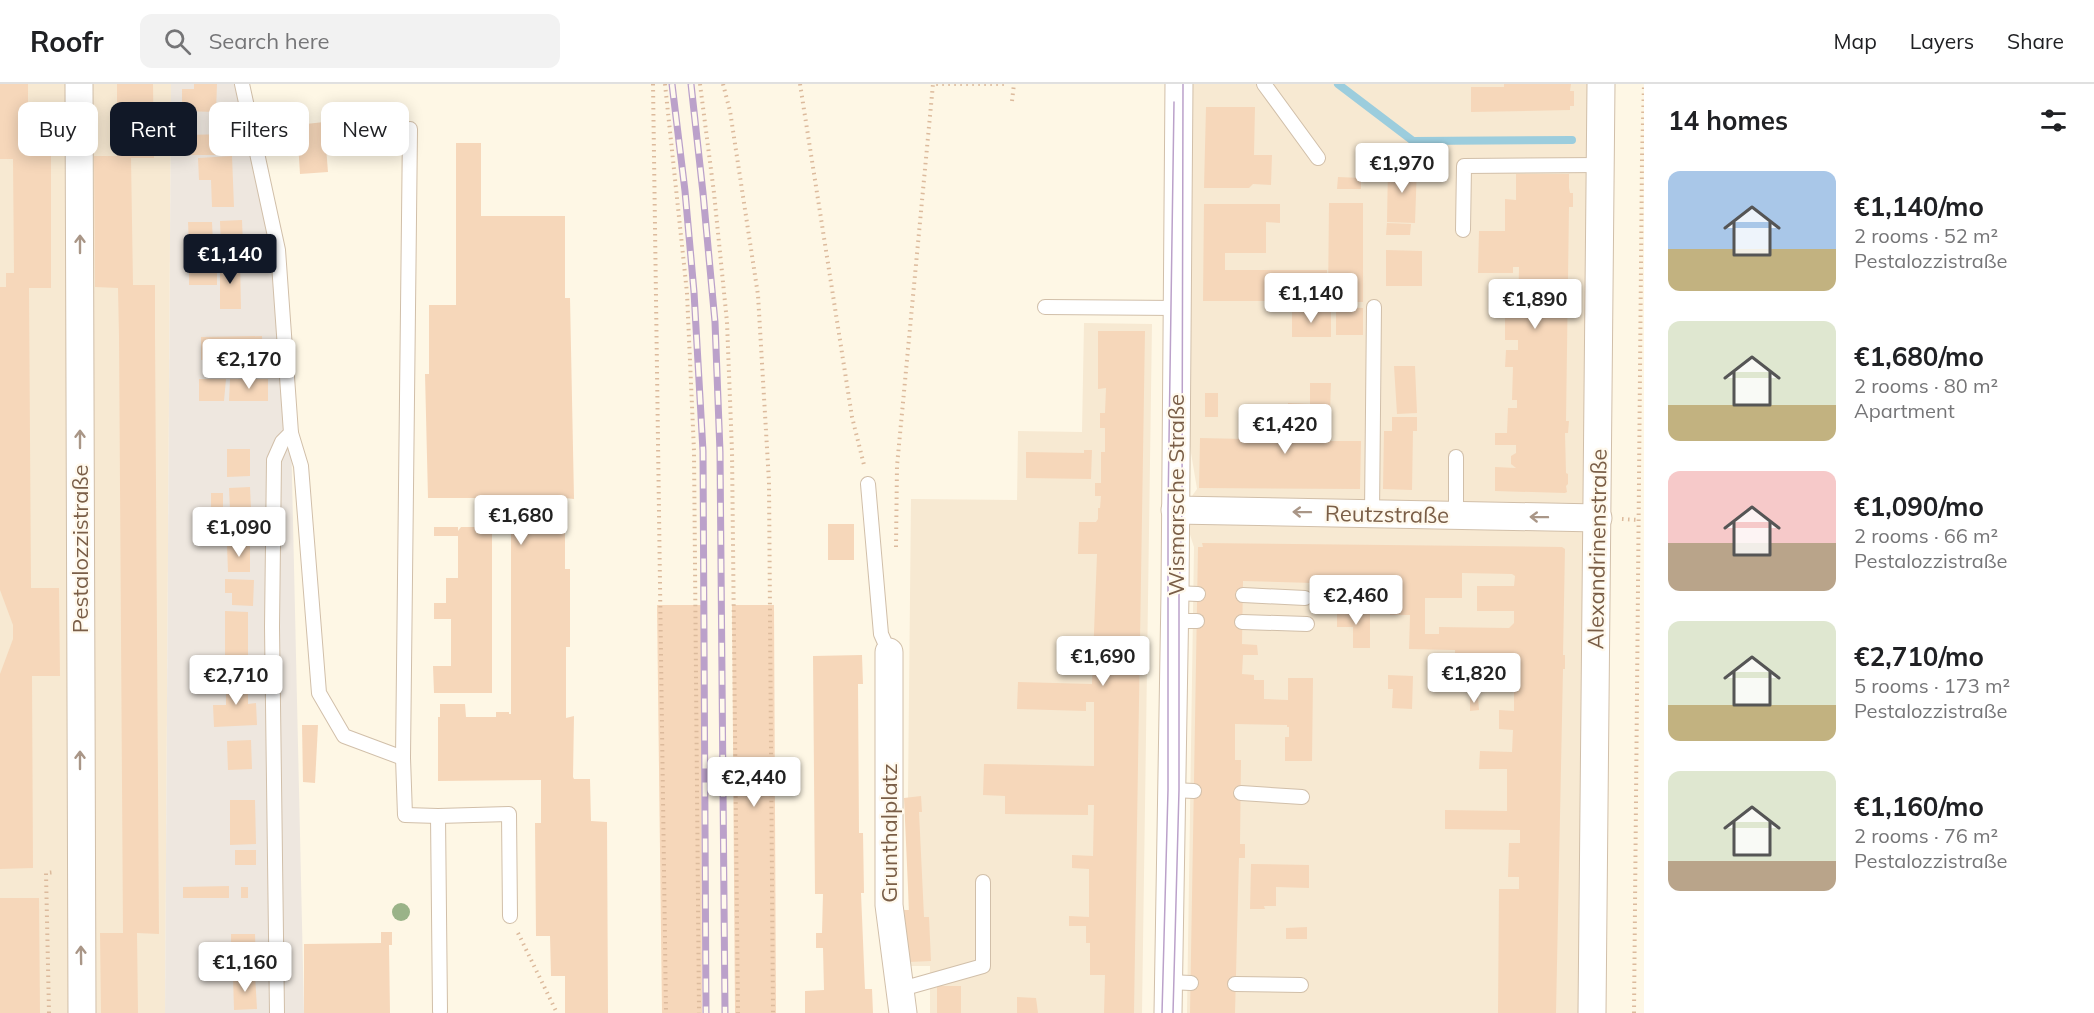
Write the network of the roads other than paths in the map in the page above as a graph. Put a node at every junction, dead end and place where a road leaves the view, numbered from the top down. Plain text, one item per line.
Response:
1 (80, 84) edge
2 (242, 84) edge
3 (1179, 84) edge
4 (1264, 84) edge
5 (1601, 84) edge
6 (410, 129) dead end
7 (1318, 158) dead end
8 (1601, 165) junction
9 (1463, 230) dead end
10 (1045, 307) dead end
11 (1374, 307) dead end
12 (1177, 308) junction
13 (291, 433) junction
14 (1456, 457) dead end
15 (868, 484) road end
16 (1175, 510) junction
17 (1372, 514) junction
18 (1456, 515) junction
19 (1598, 518) junction
20 (1243, 595) dead end
21 (1305, 598) dead end
22 (1242, 622) dead end
23 (1307, 624) dead end
24 (889, 652) joint
25 (403, 758) junction
26 (1240, 794) dead end
27 (1302, 797) dead end
28 (438, 816) junction
29 (983, 882) dead end
30 (510, 916) road end
31 (1235, 984) dead end
32 (1301, 985) dead end
33 (901, 1002) edge
34 (440, 1011) dead end
35 (82, 1013) edge
36 (277, 1013) edge
37 (1168, 1013) edge
38 (1592, 1013) edge

35 -> 1 street, Pestalozzistraße
2 - 13 lane
3 - 12 street, Wismarsche Straße
4 - 7 lane
5 - 8 street, Alexandrinenstraße
6 - 25 lane
8 - 9 lane
8 - 19 street, Alexandrinenstraße
10 - 12 lane
11 - 17 lane
12 - 16 street, Wismarsche Straße
13 - 25 lane
13 - 36 lane
14 - 18 lane
15 - 24 lane
17 -> 16 street, Reutzstraße
16 - 37 street, Wismarsche Straße
17 - 18 street, Reutzstraße
19 -> 18 street, Reutzstraße
19 - 38 street, Alexandrinenstraße
20 - 21 lane
22 - 23 lane
24 - 33 street, Grunthalplatz
25 - 28 lane
26 - 27 lane
28 - 30 lane
28 - 34 lane
29 - 33 lane
31 - 32 lane

